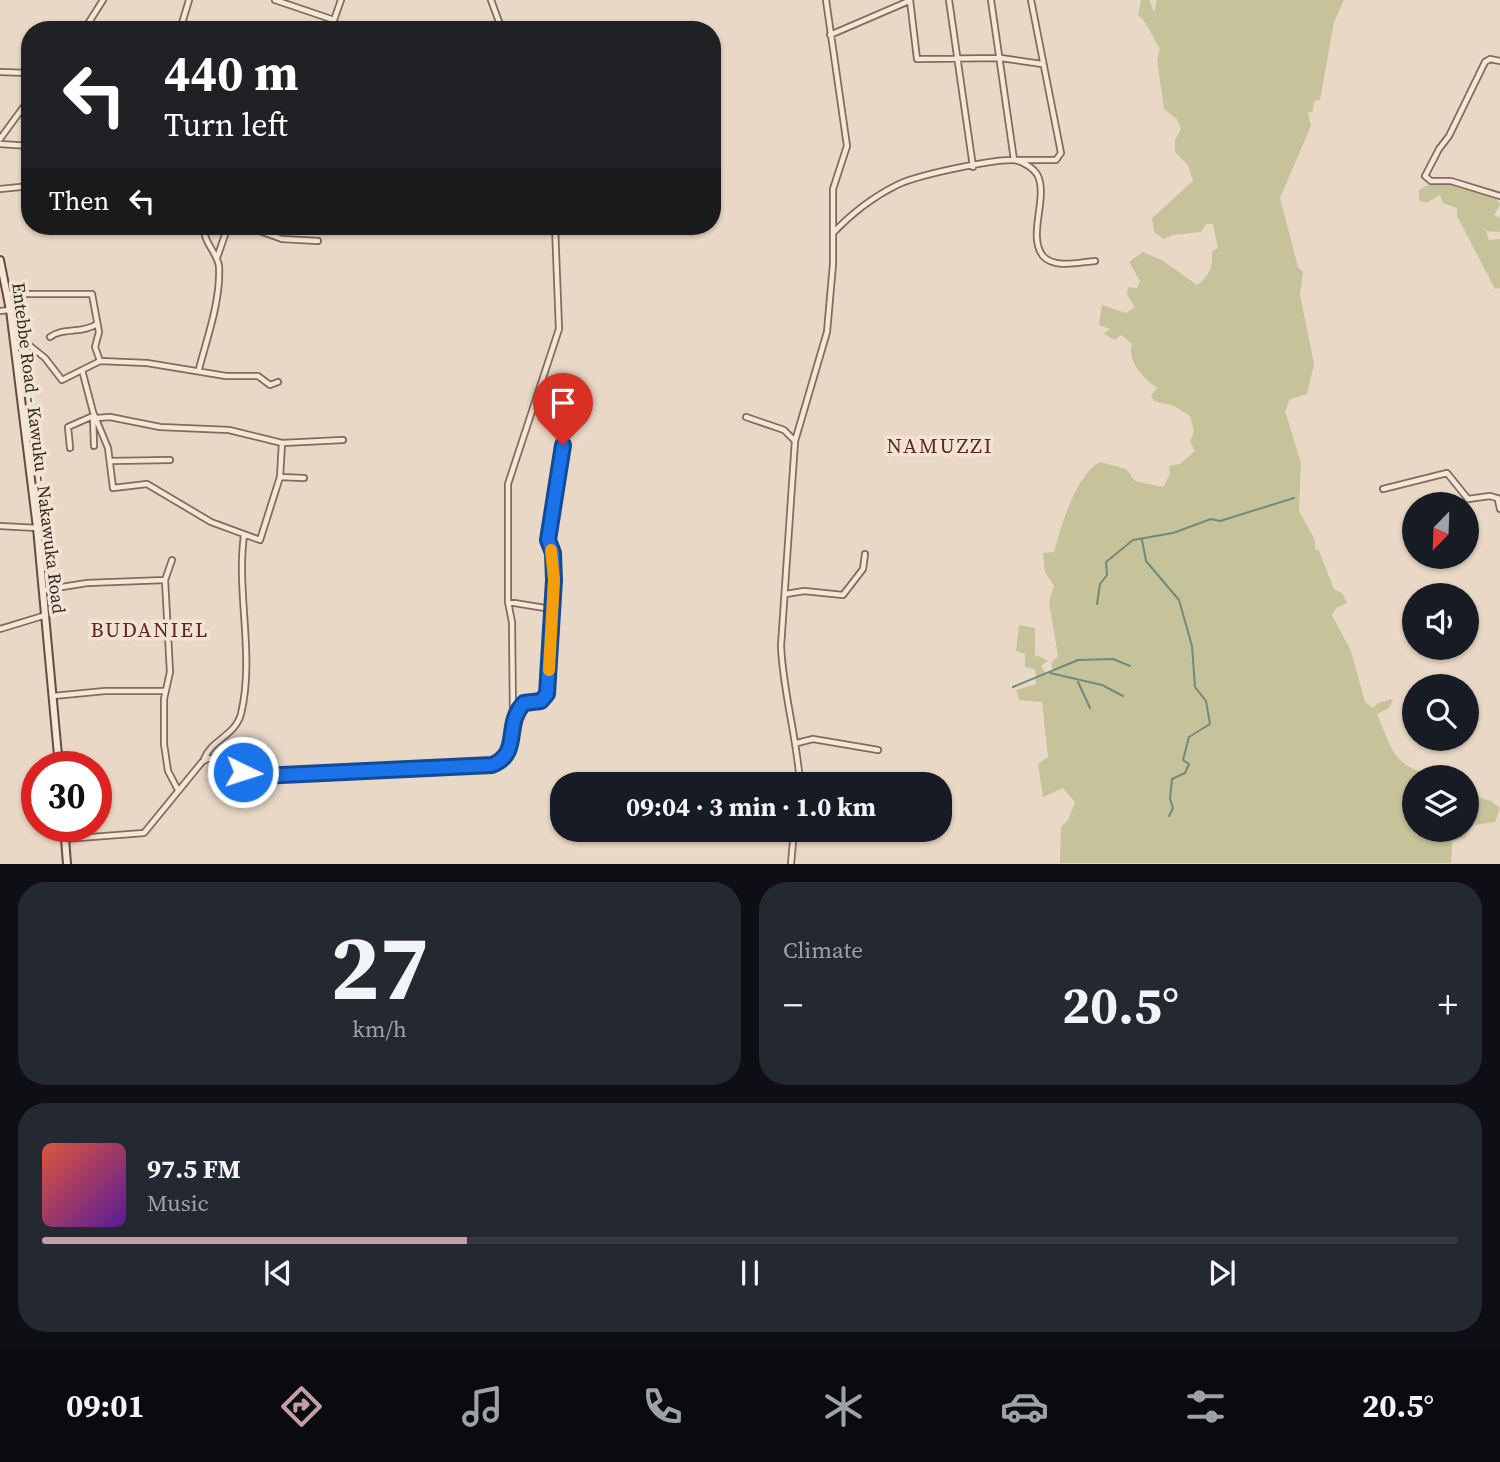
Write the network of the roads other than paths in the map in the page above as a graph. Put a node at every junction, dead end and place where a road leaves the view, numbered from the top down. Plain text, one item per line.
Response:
1 (103, 0) edge
2 (189, 0) edge
3 (275, 0) edge
4 (341, 0) edge
5 (491, 0) edge
6 (826, 0) edge
7 (910, 0) edge
8 (949, 0) edge
9 (991, 0) edge
10 (1031, 0) edge
11 (90, 21) edge
12 (183, 21) edge
13 (499, 21) edge
14 (830, 35) junction
15 (1001, 58) junction
16 (958, 60) junction
17 (1500, 61) edge
18 (1042, 64) junction
19 (0, 72) edge
20 (21, 72) edge
21 (21, 111) edge
22 (0, 142) edge
23 (21, 145) edge
24 (1014, 160) junction
25 (973, 167) junction
26 (21, 187) edge
27 (0, 189) edge
28 (1500, 196) edge
29 (833, 233) junction
30 (205, 235) edge
31 (225, 235) edge
32 (271, 235) edge
33 (555, 235) edge
34 (318, 241) dead end
35 (217, 259) junction
36 (0, 260) edge
37 (1095, 261) dead end
38 (8, 294) junction
39 (10, 310) junction
40 (0, 312) edge
41 (97, 324) junction
42 (13, 332) junction
43 (50, 337) dead end
44 (100, 361) junction
45 (200, 369) junction
46 (82, 370) junction
47 (278, 382) dead end
48 (94, 415) junction
49 (746, 416) dead end
50 (567, 428) dead end
51 (343, 440) dead end
52 (795, 441) junction
53 (282, 443) junction
54 (94, 446) dead end
55 (71, 448) dead end
56 (170, 460) dead end
57 (110, 461) junction
58 (279, 477) junction
59 (304, 478) dead end
60 (1383, 489) dead end
61 (1499, 499) edge
62 (1500, 509) edge
63 (0, 526) edge
64 (37, 528) junction
65 (244, 535) junction
66 (865, 554) dead end
67 (172, 560) dead end
68 (165, 580) junction
69 (43, 590) junction
70 (786, 594) junction
71 (508, 602) junction
72 (551, 609) junction
73 (46, 615) junction
74 (0, 629) edge
75 (165, 691) junction
76 (53, 696) junction
77 (513, 716) junction
78 (797, 743) junction
79 (878, 750) dead end
80 (58, 751) edge
81 (204, 759) junction
82 (799, 772) edge
83 (178, 790) junction
84 (112, 835) edge
85 (65, 842) edge
86 (793, 842) edge
87 (67, 863) edge
88 (792, 863) edge

1 - 11 street
2 - 12 street
3 - 4 street
5 - 13 street
6 - 14 street
7 - 14 street
7 - 16 street
8 - 16 street
9 - 15 street
10 - 18 street
14 - 29 street
15 - 16 street
15 - 18 street
15 - 24 street
16 - 25 street
17 - 28 street
18 - 24 street
19 - 20 street
21 - 22 street
22 - 23 street
24 - 25 street
24 - 37 street
25 - 29 street
26 - 27 street
29 - 52 street
30 - 35 street
31 - 35 street
32 - 34 street
33 - 71 street
35 - 45 street
36 - 38 main road, Entebbe Road - Kawuku - Nakawuka Road
38 - 39 main road, Entebbe Road - Kawuku - Nakawuka Road
38 - 41 street
39 - 40 street
39 - 42 main road, Entebbe Road - Kawuku - Nakawuka Road
41 - 43 street
41 - 44 street
42 - 46 street
42 - 64 main road, Entebbe Road - Kawuku - Nakawuka Road
44 - 45 street
44 - 46 street
45 - 47 street
46 - 48 street
48 - 53 street
48 - 54 street
48 - 55 street
48 - 57 street
49 - 52 street
50 - 72 street
51 - 53 street
52 - 70 street
53 - 58 street
56 - 57 street
57 - 65 street
58 - 59 street
58 - 65 street
60 - 61 street
61 - 62 street
63 - 64 street
64 - 69 main road, Entebbe Road - Kawuku - Nakawuka Road
65 - 81 street
66 - 70 street
67 - 68 street
68 - 69 street
68 - 75 street
69 - 73 main road, Entebbe Road - Kawuku - Nakawuka Road
70 - 78 street
71 - 72 street
71 - 77 street
72 - 77 street
73 - 74 street
73 - 76 main road, Entebbe Road - Kawuku - Nakawuka Road
75 - 76 street
75 - 83 street
76 - 80 main road, Entebbe Road - Kawuku - Nakawuka Road
77 - 81 street
78 - 79 street
78 - 82 street
81 - 83 street
83 - 84 street
85 - 87 main road
86 - 88 street

